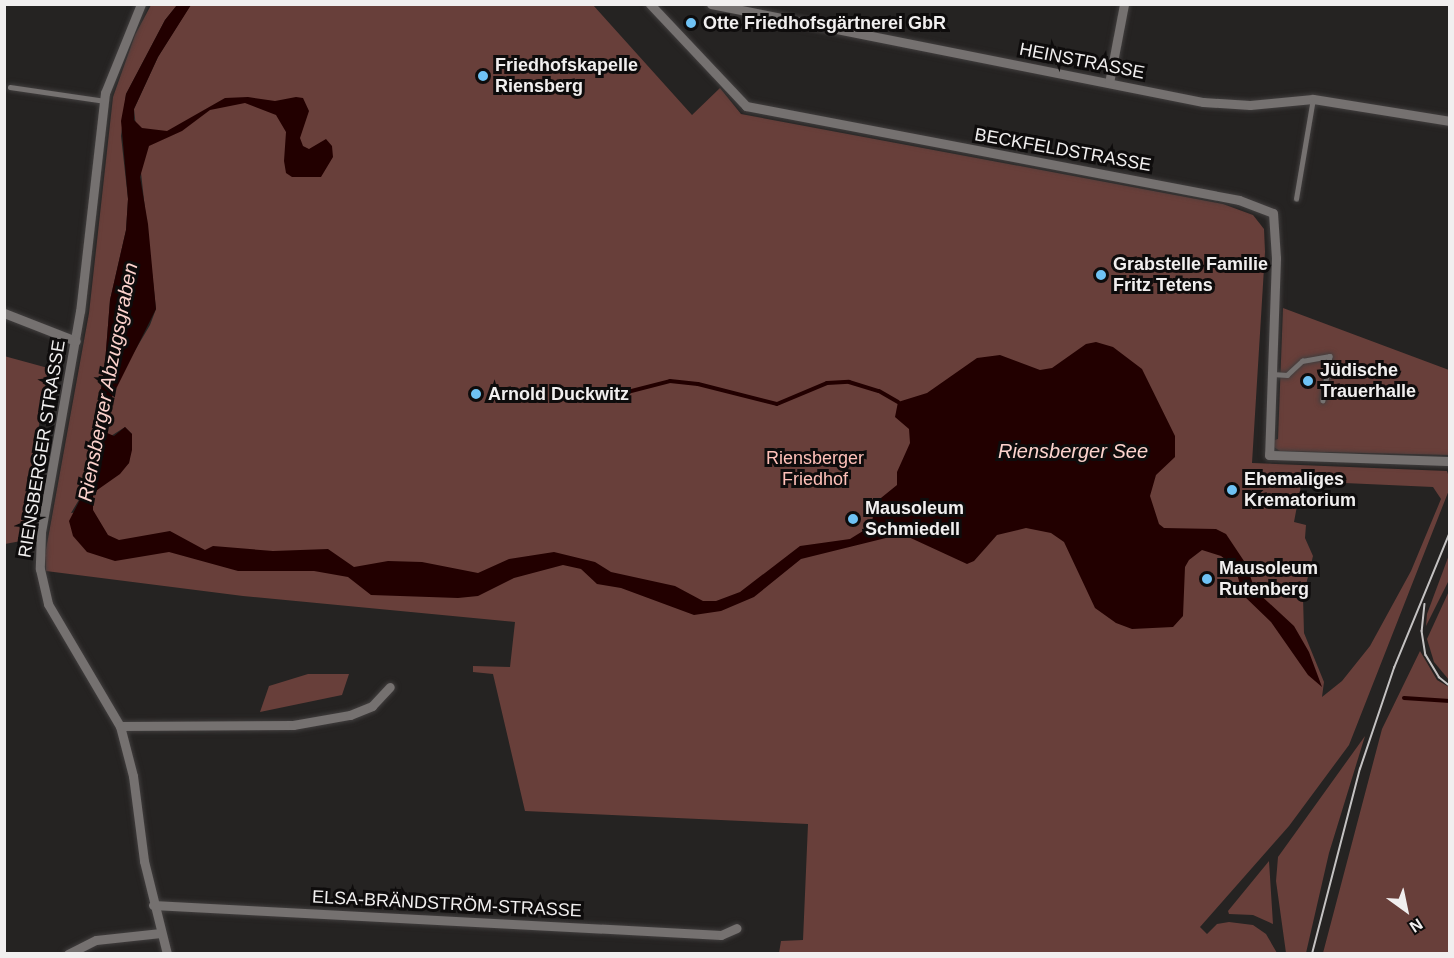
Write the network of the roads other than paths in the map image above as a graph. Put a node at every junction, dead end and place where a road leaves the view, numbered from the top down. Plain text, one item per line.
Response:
1 (141, 4) edge
2 (650, 4) edge
3 (711, 4) edge
4 (1124, 4) edge
5 (1109, 83) junction
6 (10, 87) dead end
7 (1313, 99) junction
8 (105, 100) junction
9 (1449, 121) edge
10 (1296, 199) dead end
11 (4, 313) edge
12 (76, 341) junction
13 (1272, 374) junction
14 (1323, 400) dead end
15 (1449, 461) edge
16 (390, 687) dead end
17 (120, 726) junction
18 (153, 904) junction
19 (737, 928) dead end
20 (160, 933) junction
21 (68, 954) edge
22 (167, 954) edge

1 - 8 street, RIENSBERGER STRASSE
2 - 13 street, BECKFELDSTRASSE
3 - 5 street, HEINSTRASSE
4 - 5 street
5 - 7 street, HEINSTRASSE
6 - 8 lane
7 - 9 street, HEINSTRASSE
7 - 10 lane
8 - 12 street, RIENSBERGER STRASSE
11 - 12 street
12 - 17 street, RIENSBERGER STRASSE
13 - 14 lane
13 - 15 street, BECKFELDSTRASSE
16 - 17 street
17 - 18 street, RIENSBERGER STRASSE
18 - 19 street, ELSA-BRÄNDSTRÖM-STRASSE
18 - 20 street, RIENSBERGER STRASSE
20 - 21 street
20 - 22 street, RIENSBERGER STRASSE

